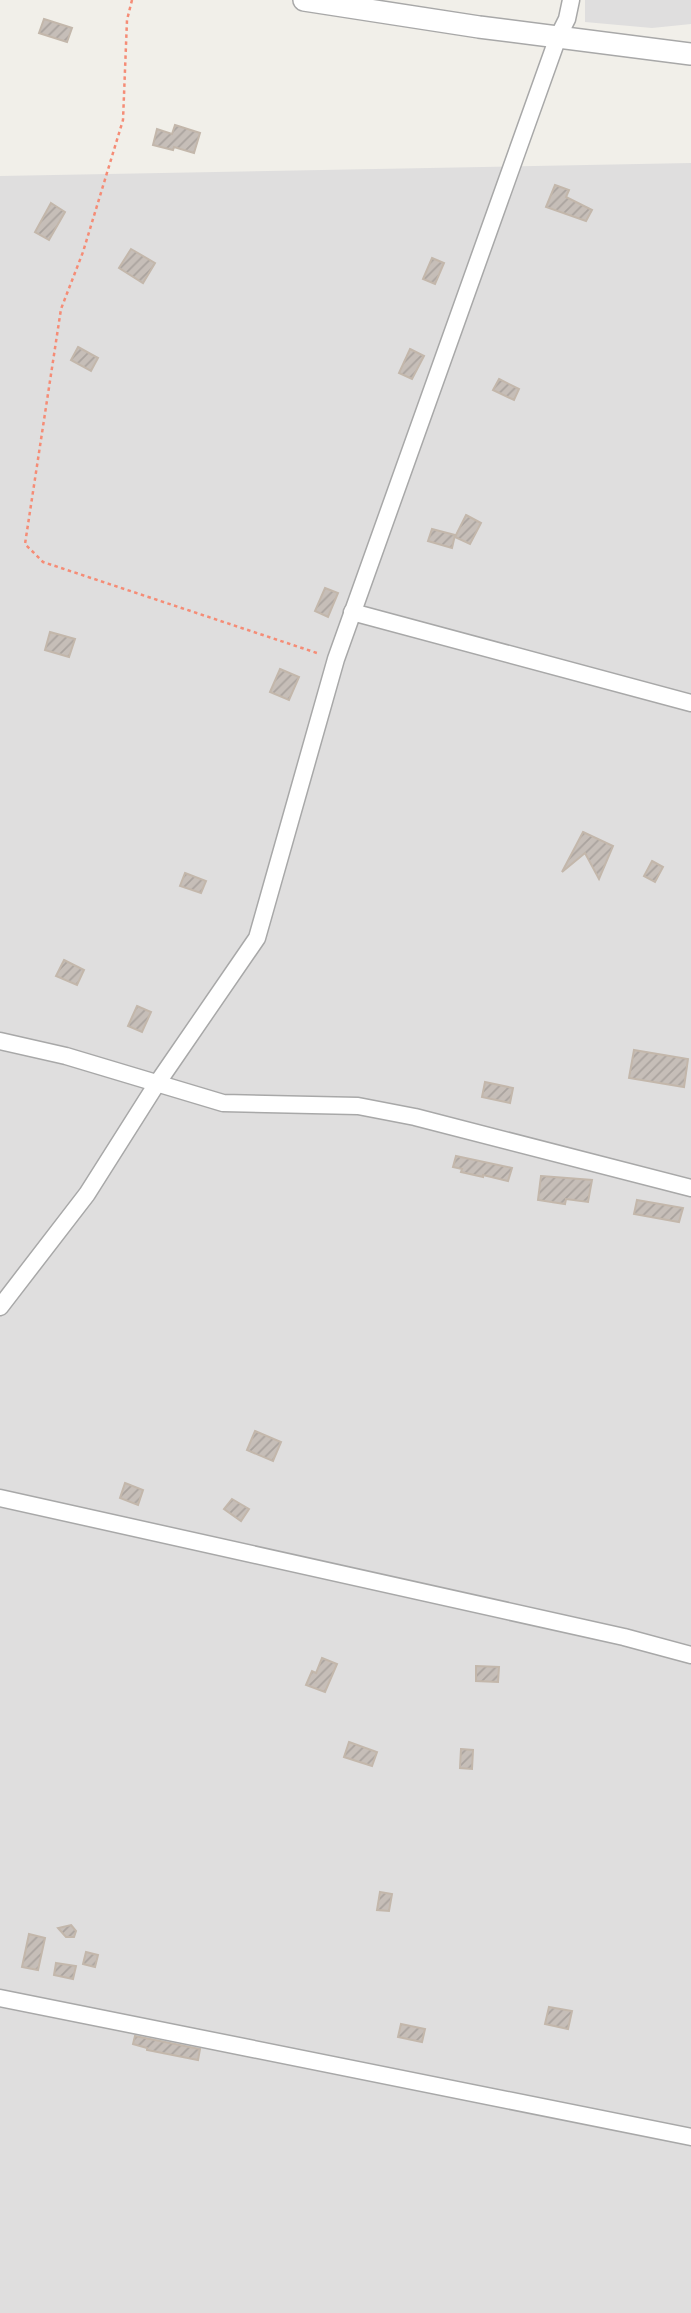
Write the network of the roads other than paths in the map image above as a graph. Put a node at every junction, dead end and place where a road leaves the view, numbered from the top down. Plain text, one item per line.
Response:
1 (304, 0) edge
2 (571, 0) edge
3 (558, 37) junction
4 (691, 54) edge
5 (352, 612) junction
6 (691, 703) edge
7 (0, 1041) edge
8 (156, 1084) junction
9 (691, 1188) edge
10 (0, 1307) edge
11 (0, 1498) edge
12 (691, 1655) edge
13 (0, 1998) edge
14 (691, 2137) edge

1 - 3 street
2 - 3 street
3 - 4 street
3 - 5 street
5 - 6 street
5 - 8 street
7 - 8 street
8 - 9 street
8 - 10 street
11 - 12 street
13 - 14 street

